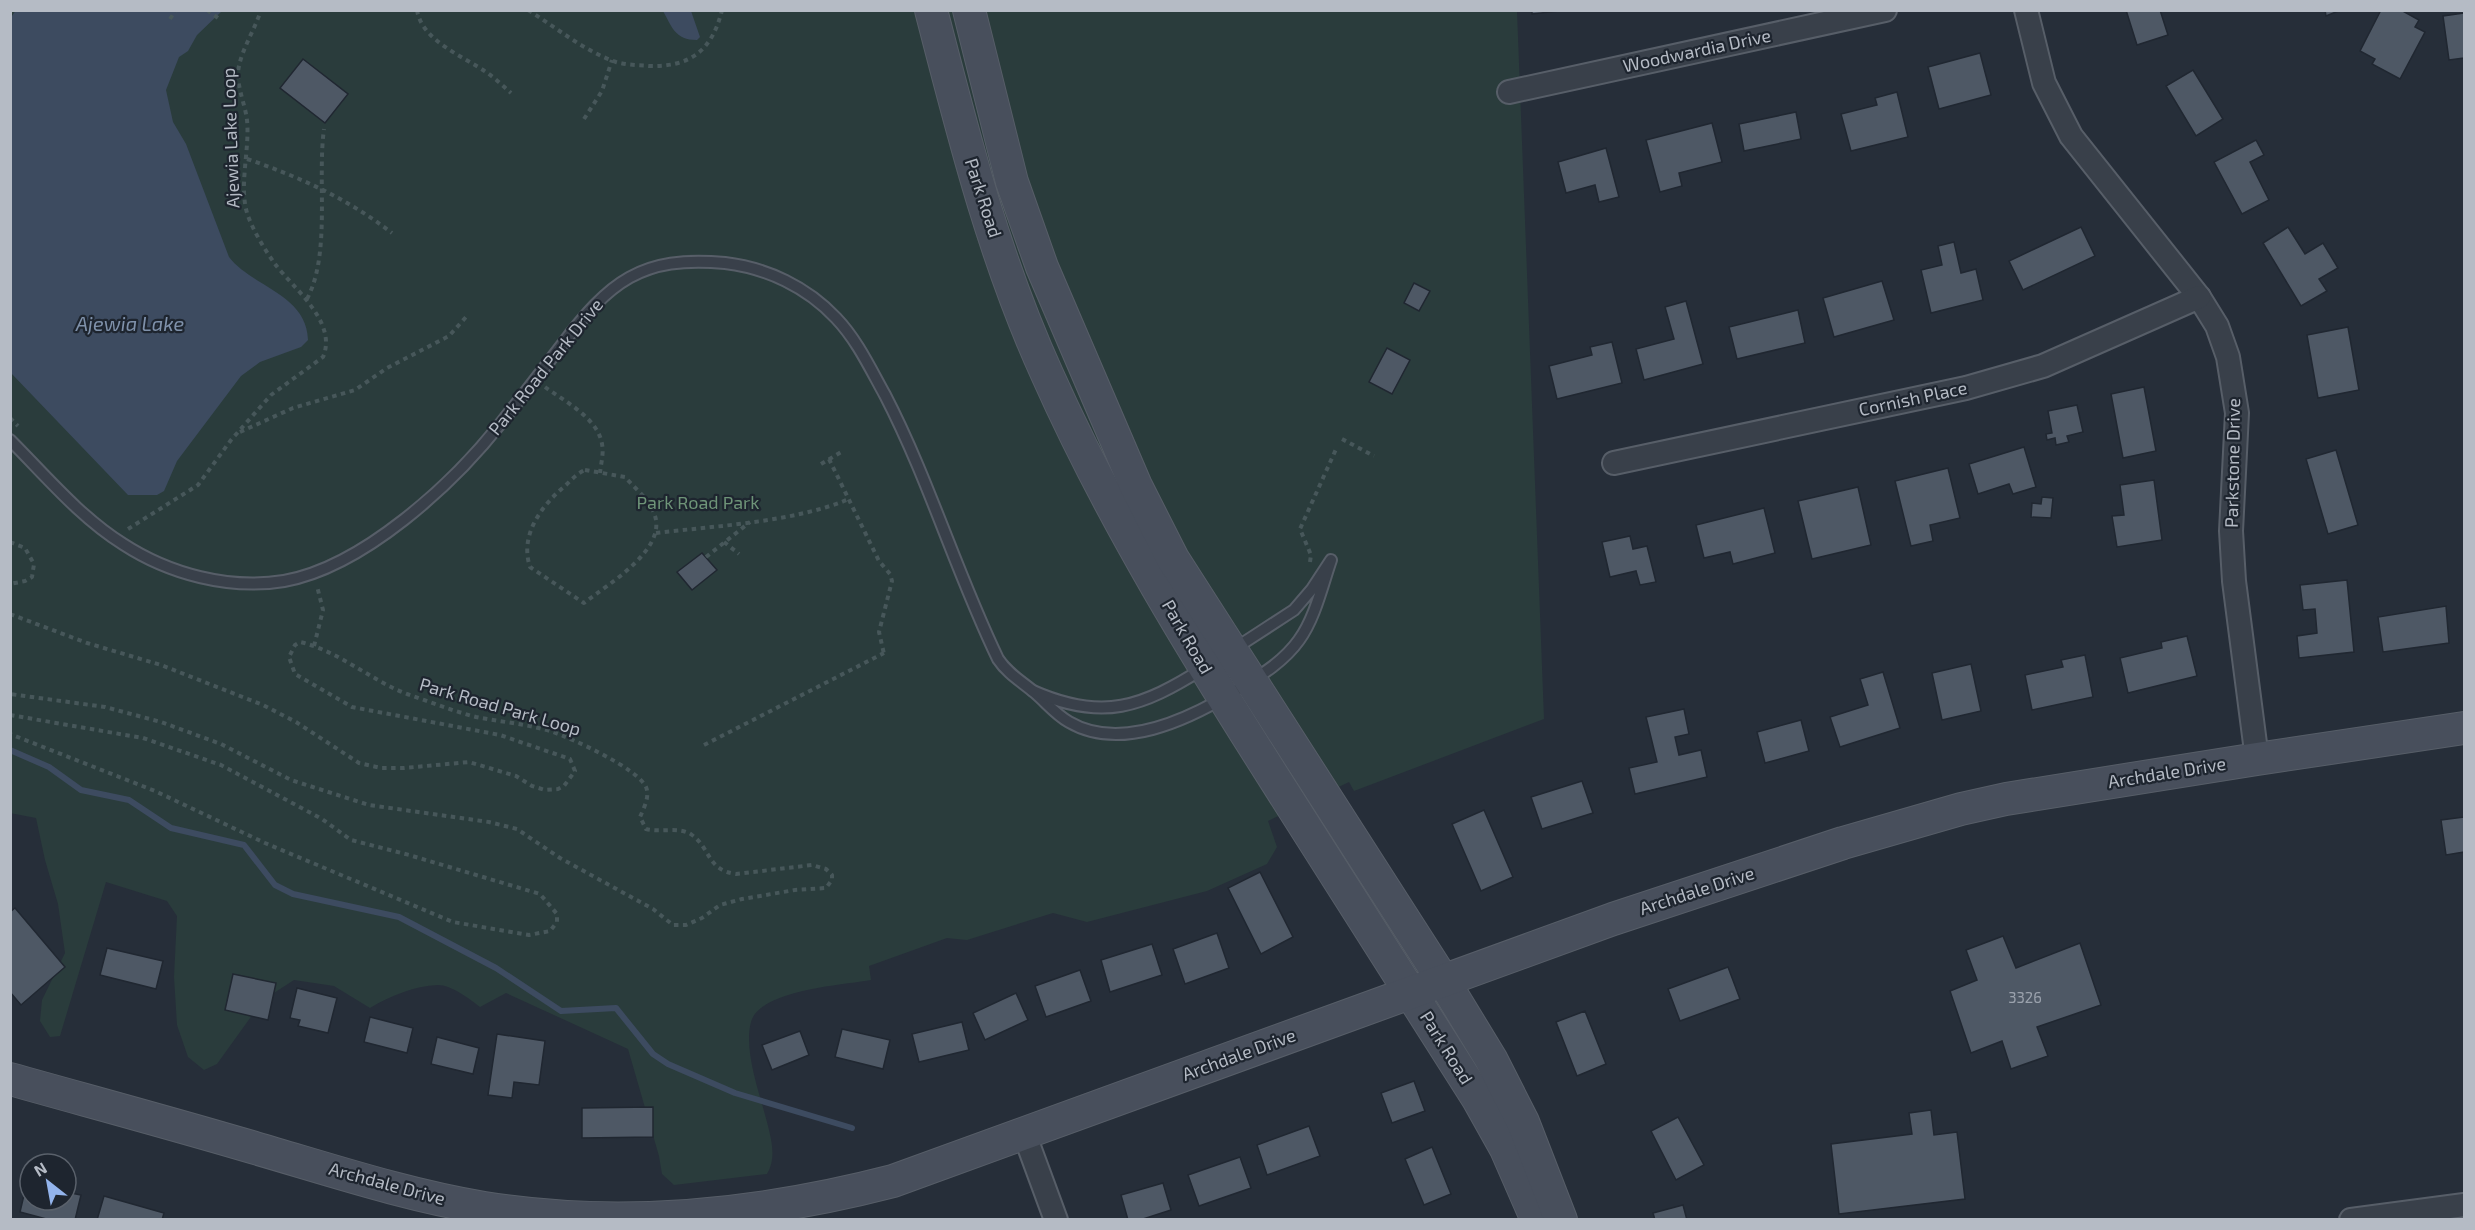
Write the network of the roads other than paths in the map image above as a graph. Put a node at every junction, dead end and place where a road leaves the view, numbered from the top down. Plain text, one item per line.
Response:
1 (931, 10) edge
2 (969, 10) edge
3 (1885, 10) edge
4 (2026, 10) edge
5 (1509, 92) dead end
6 (2199, 297) junction
7 (10, 440) edge
8 (1614, 463) dead end
9 (1218, 659) junction
10 (1251, 681) junction
11 (1033, 691) junction
12 (1224, 698) junction
13 (2464, 728) edge
14 (2257, 759) junction
15 (1444, 982) junction
16 (1412, 993) junction
17 (10, 1079) edge
18 (1024, 1133) junction
19 (2464, 1205) edge
20 (1056, 1220) edge
21 (1538, 1220) edge
22 (1561, 1220) edge
23 (2351, 1220) edge

1 - 9 main road, Park Road
2 - 9 main road, Park Road
3 - 5 street, Woodwardia Drive
4 - 6 street, Parkstone Drive
6 - 8 street, Cornish Place
6 - 14 street, Parkstone Drive
7 - 11 lane, Park Road Park Drive
9 - 10 main road, Park Road
9 - 10 lane, Park Road Park Drive
9 - 11 lane, Park Road Park Drive
9 - 12 main road, Park Road
10 - 12 lane, Park Road Park Drive
10 - 15 main road, Park Road
11 - 12 lane, Park Road Park Drive
12 - 16 main road, Park Road
13 - 14 main road, Archdale Drive
14 - 15 main road, Archdale Drive
15 - 16 main road, Archdale Drive
15 - 22 main road, Park Road
16 - 18 main road, Archdale Drive
16 - 21 main road, Park Road
17 - 18 main road, Archdale Drive
18 - 20 street
19 - 23 street

